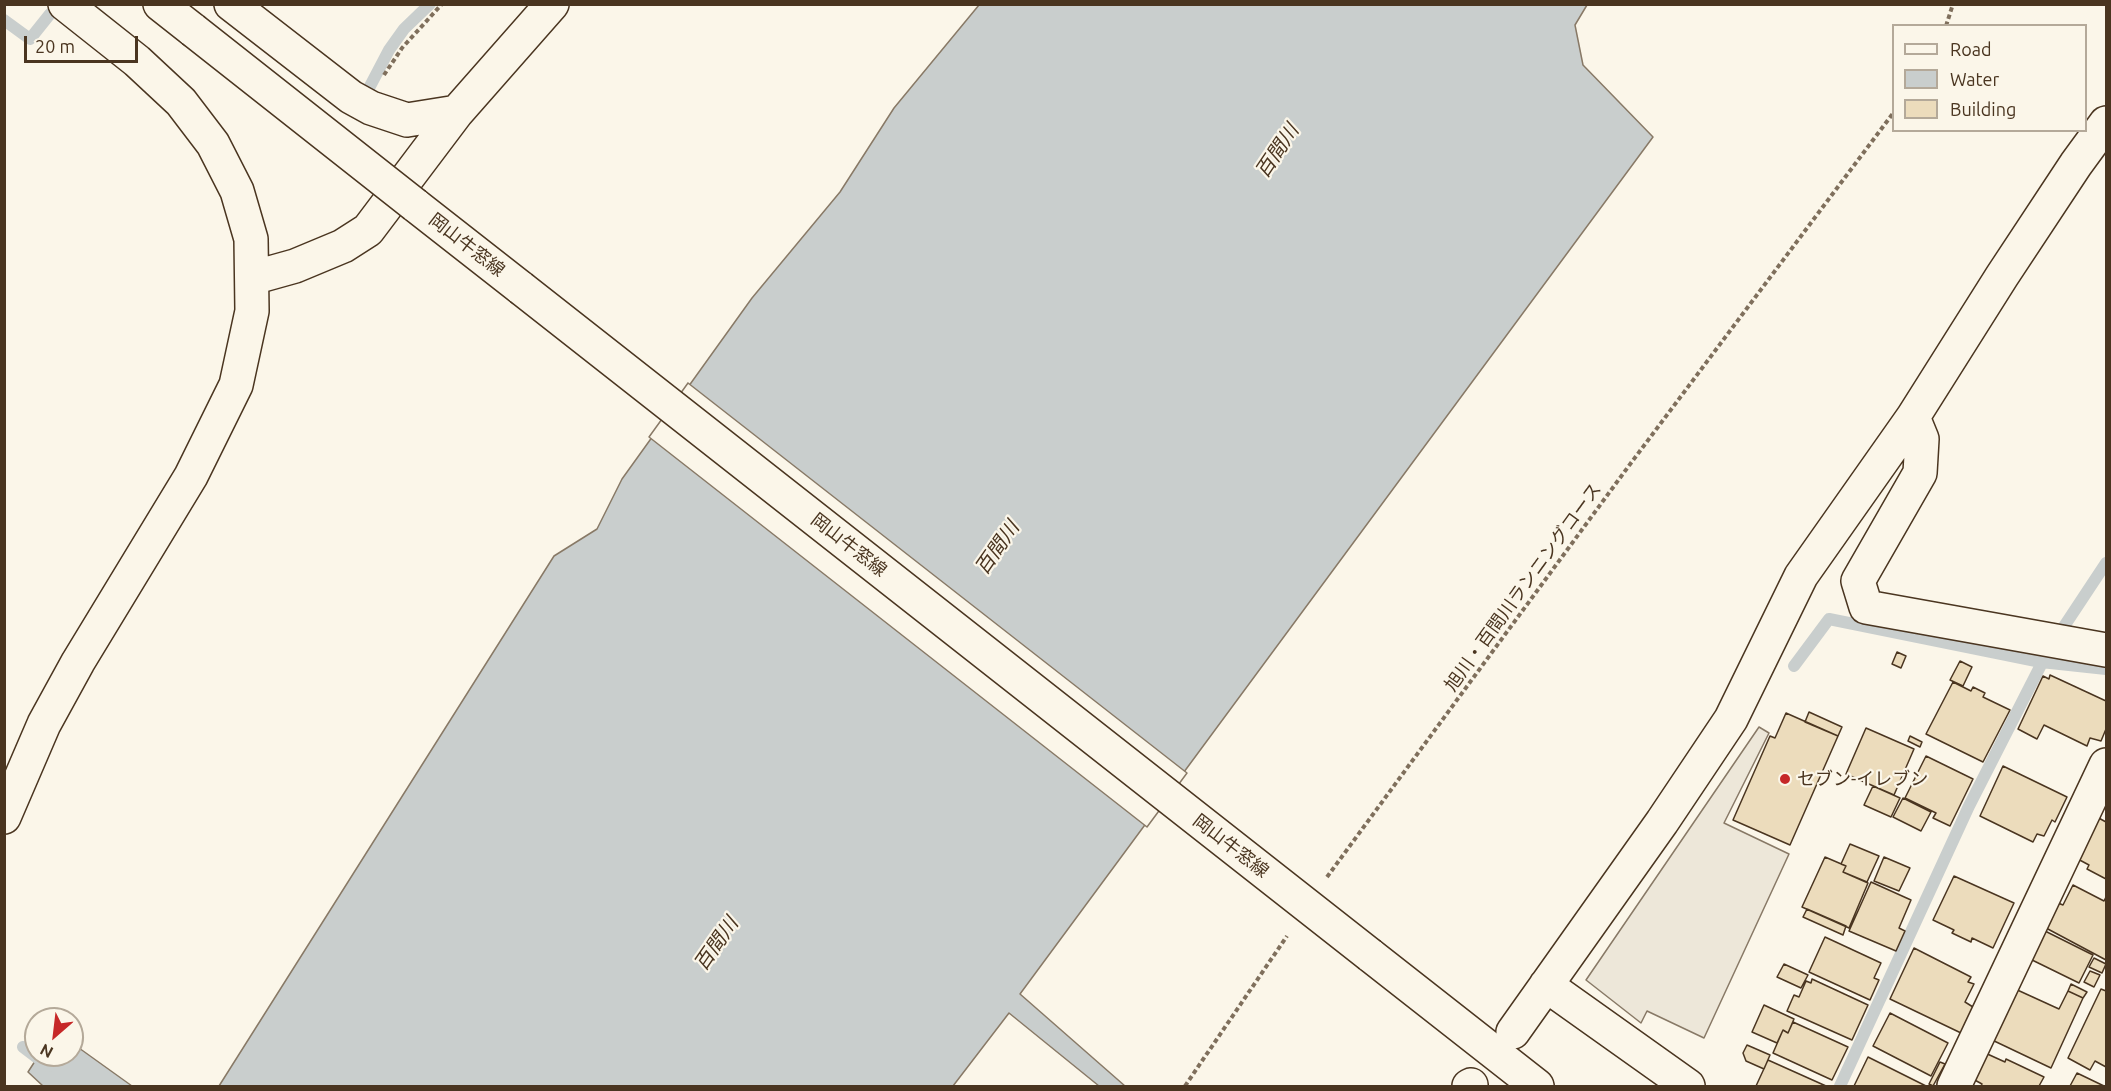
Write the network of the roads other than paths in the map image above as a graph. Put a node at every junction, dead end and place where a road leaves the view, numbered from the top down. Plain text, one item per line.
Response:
1 (65, 4) edge
2 (160, 4) edge
3 (231, 4) edge
4 (552, 4) edge
5 (457, 112) junction
6 (2106, 123) edge
7 (2106, 150) edge
8 (2076, 164) junction
9 (252, 278) junction
10 (1913, 417) junction
11 (2106, 650) edge
12 (2106, 765) edge
13 (4, 817) edge
14 (1546, 985) junction
15 (1513, 1032) dead end
16 (1537, 1086) edge
17 (1688, 1086) edge
18 (1954, 1086) edge

1 - 9 street
2 - 16 street, 岡山牛窓線, bridge
3 - 5 street
4 - 5 street
5 - 9 street
6 - 8 street
7 - 8 street
8 - 10 street
9 - 13 street
10 - 11 street
10 - 14 street
12 - 18 street
14 - 15 street
14 - 17 street

